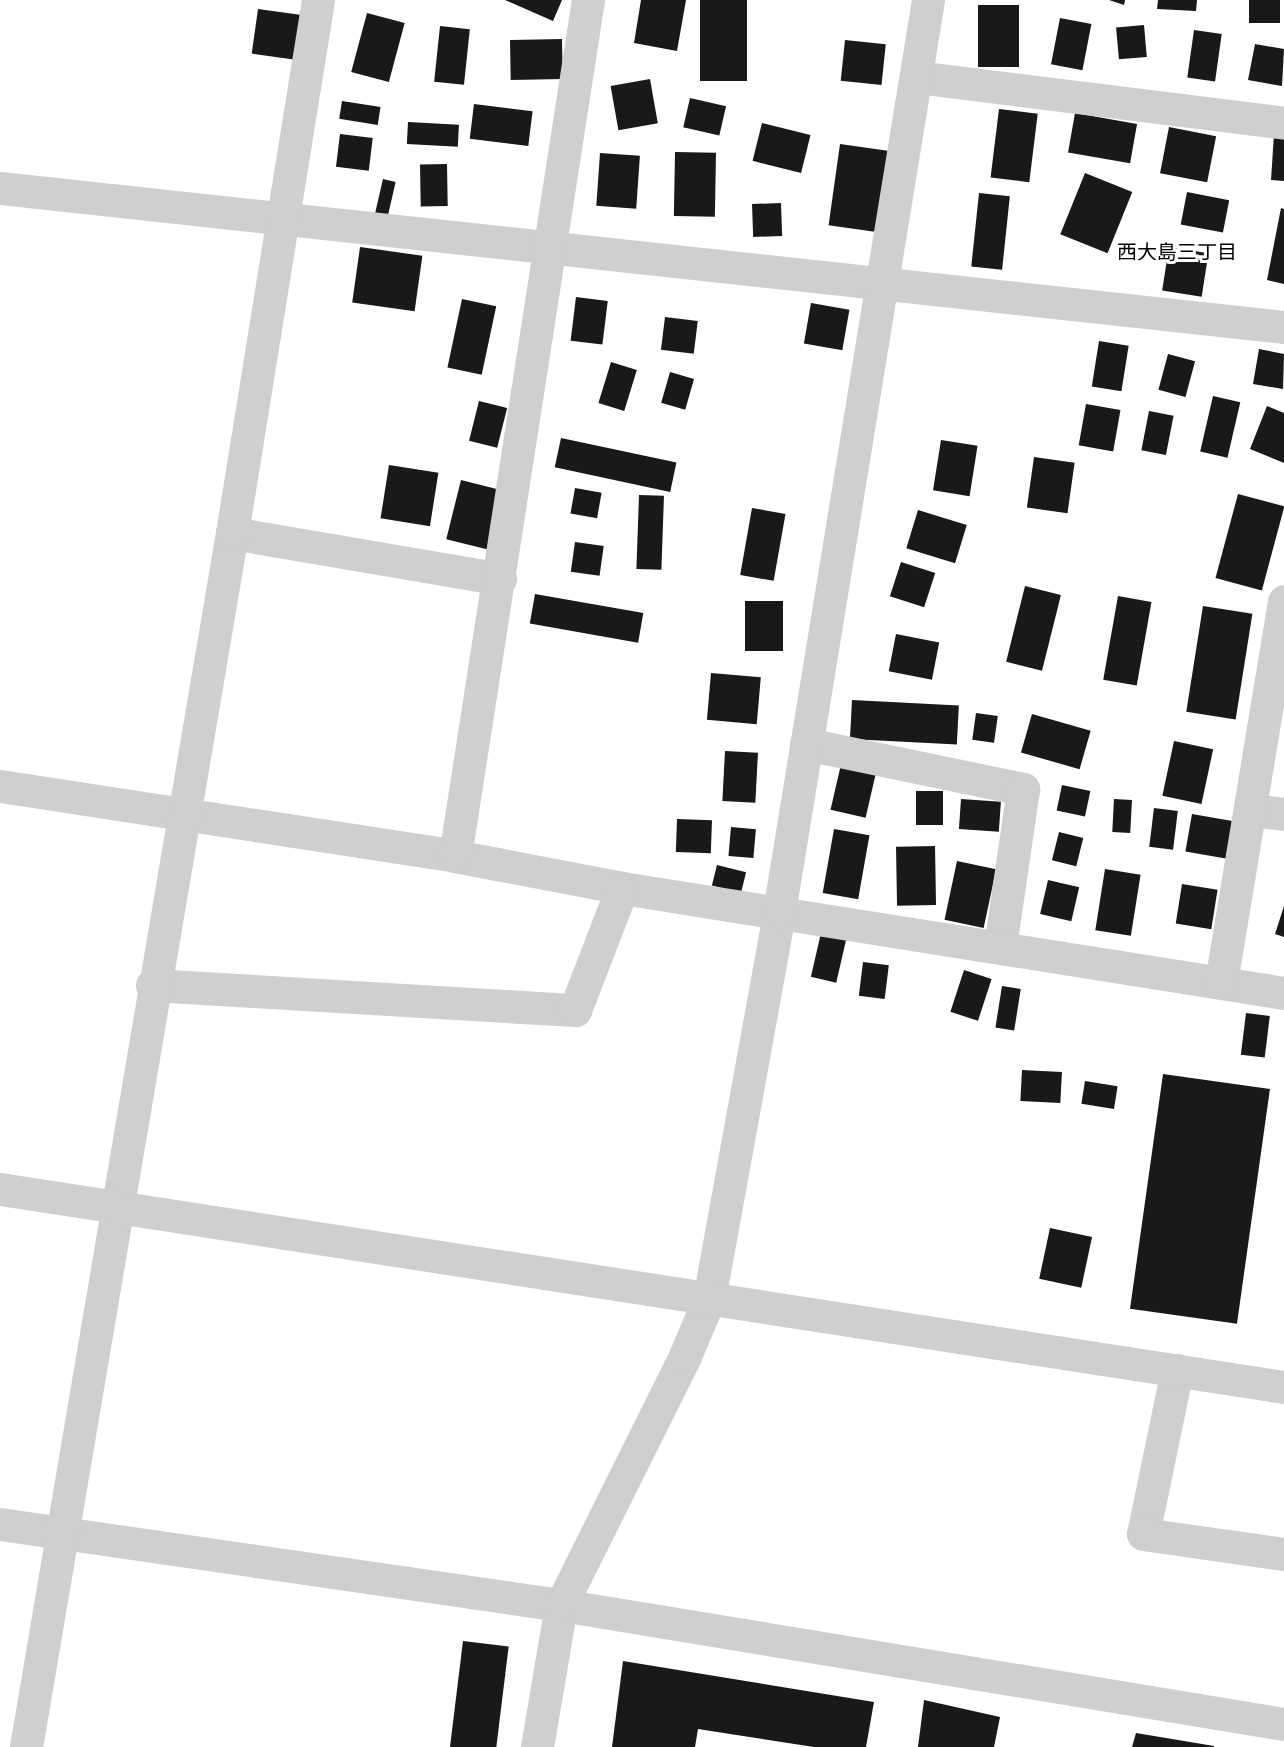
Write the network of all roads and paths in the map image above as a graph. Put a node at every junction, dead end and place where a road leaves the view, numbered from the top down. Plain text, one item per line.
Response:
1 (318, 0) edge
2 (588, 0) edge
3 (928, 0) edge
4 (917, 78) junction
5 (1284, 123) edge
6 (0, 188) edge
7 (281, 218) junction
8 (547, 247) junction
9 (882, 284) junction
10 (1284, 327) edge
11 (232, 533) junction
12 (500, 579) junction
13 (1284, 601) edge
14 (1281, 634) edge
15 (807, 744) junction
16 (0, 786) edge
17 (1252, 810) junction
18 (1284, 814) edge
19 (182, 817) junction
20 (455, 856) junction
21 (622, 888) junction
22 (779, 912) junction
23 (1000, 947) junction
24 (1221, 982) junction
25 (152, 985) junction
26 (1284, 993) edge
27 (0, 1189) edge
28 (117, 1208) junction
29 (709, 1299) junction
30 (1177, 1370) junction
31 (1284, 1387) edge
32 (0, 1524) edge
33 (62, 1532) junction
34 (1284, 1554) edge
35 (561, 1605) junction
36 (1284, 1724) edge
37 (26, 1747) edge
38 (537, 1747) edge

1 - 7 street
2 - 8 street
3 - 4 street
4 - 5 street
4 - 9 street
6 - 7 street
7 - 8 street
7 - 11 street
8 - 9 street
8 - 12 street
9 - 10 street
9 - 15 street
11 - 12 street
11 - 19 street
12 - 20 street
13 - 14 street
14 - 17 street
15 - 22 street
15 - 23 street
16 - 19 street
17 - 18 street
17 - 24 street
19 - 20 street
19 - 25 street
20 - 21 street
21 - 22 street
21 - 25 street
22 - 23 street
22 - 29 street
23 - 24 street
24 - 26 street
25 - 28 street
27 - 28 street
28 - 29 street
28 - 33 street
29 - 30 street
29 - 35 street
30 - 31 street
30 - 34 street
32 - 33 street
33 - 35 street
33 - 37 street
35 - 36 street
35 - 38 street

